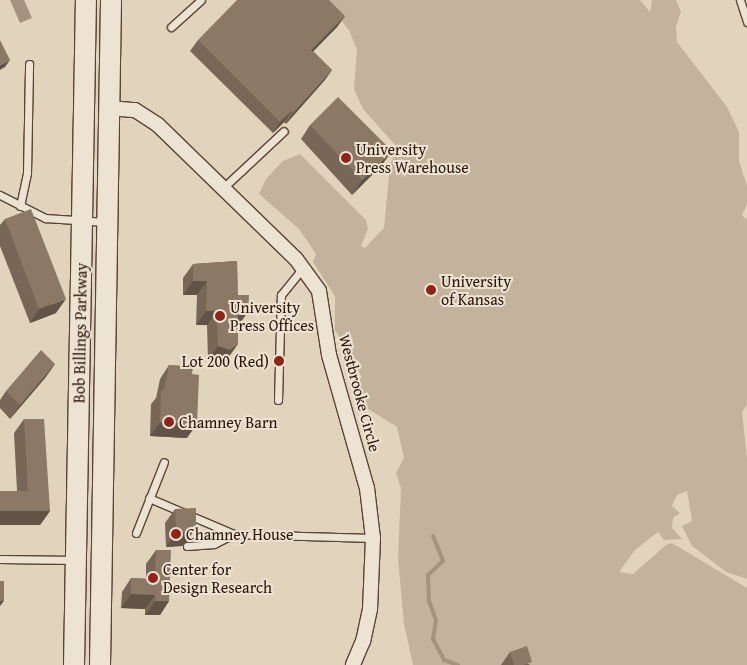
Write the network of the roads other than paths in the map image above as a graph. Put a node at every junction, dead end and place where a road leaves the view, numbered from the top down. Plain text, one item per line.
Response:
1 (86, 0) edge
2 (111, 0) edge
3 (200, 0) edge
4 (740, 0) edge
5 (747, 22) edge
6 (171, 26) dead end
7 (29, 64) dead end
8 (110, 108) junction
9 (284, 131) edge
10 (223, 188) junction
11 (0, 195) edge
12 (20, 206) junction
13 (83, 221) junction
14 (108, 222) junction
15 (303, 268) junction
16 (278, 400) dead end
17 (164, 462) dead end
18 (149, 498) junction
19 (136, 533) dead end
20 (234, 534) junction
21 (372, 538) junction
22 (187, 546) edge
23 (0, 559) edge
24 (76, 560) junction
25 (74, 665) edge
26 (100, 665) edge
27 (353, 665) edge

1 - 13 main road, Bob Billings Parkway
2 - 8 main road, Bob Billings Parkway
3 - 6 lane
4 - 5 lane
7 - 12 lane
8 - 10 street, Westbrooke Circle
8 - 14 main road, Bob Billings Parkway
9 - 10 lane
10 - 15 street, Westbrooke Circle
11 - 12 lane
12 - 13 lane
13 - 14 lane
13 - 24 main road, Bob Billings Parkway
14 - 26 main road, Bob Billings Parkway
15 - 16 lane
15 - 21 street, Westbrooke Circle
17 - 18 lane
18 - 19 lane
18 - 20 lane
20 - 21 lane
20 - 22 lane
21 - 27 street, Westbrooke Circle
23 - 24 lane
24 - 25 main road, Bob Billings Parkway

